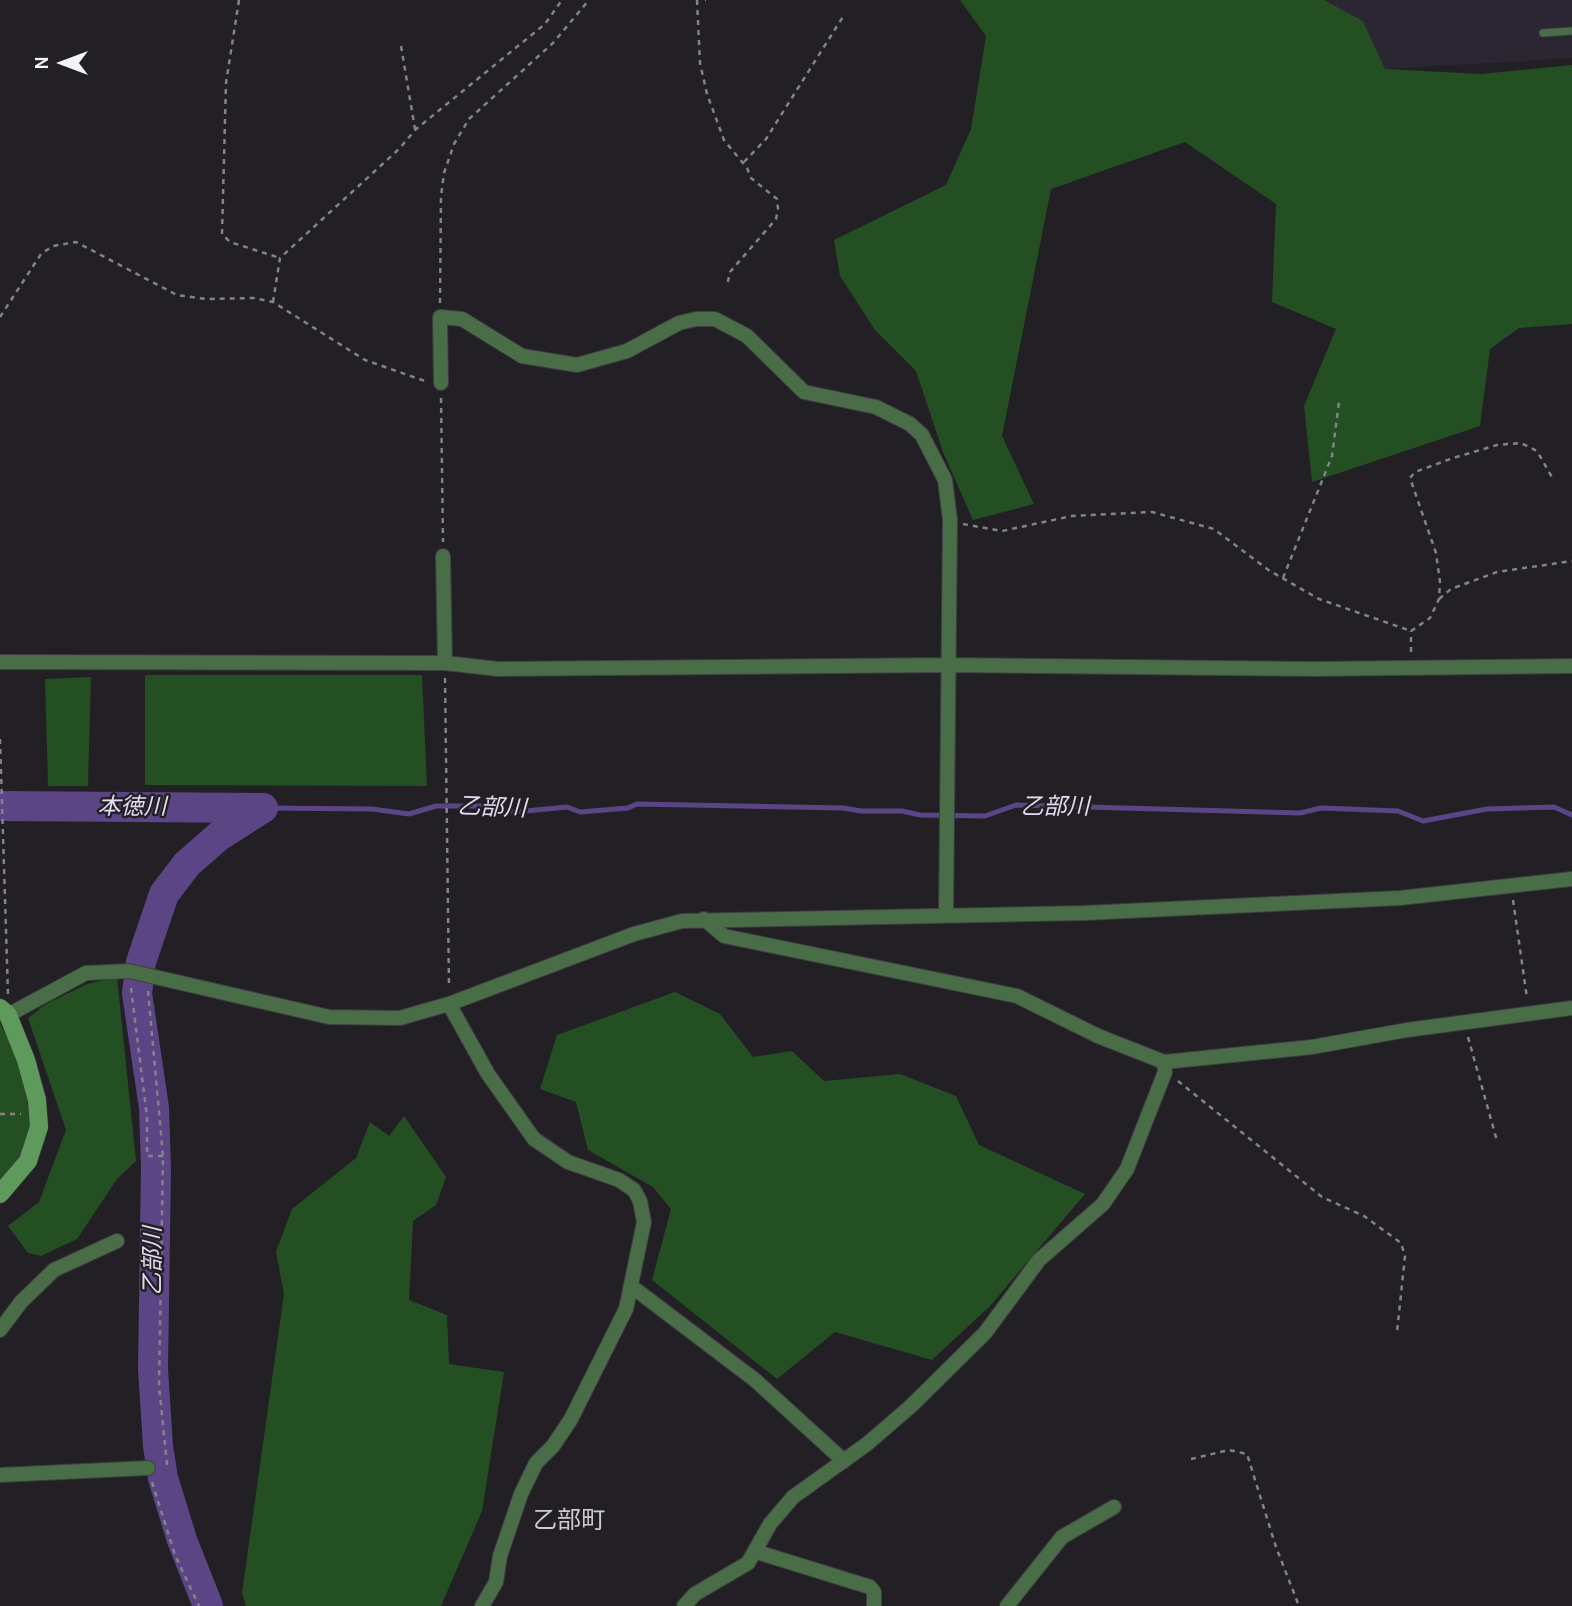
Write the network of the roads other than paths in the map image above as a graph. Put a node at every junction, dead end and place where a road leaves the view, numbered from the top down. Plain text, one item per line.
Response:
1 (1572, 31) edge
2 (1543, 33) dead end
3 (441, 383) road end
4 (443, 556) road end
5 (0, 662) edge
6 (444, 663) junction
7 (948, 665) junction
8 (1572, 666) edge
9 (1572, 879) edge
10 (946, 915) junction
11 (704, 919) junction
12 (449, 1004) junction
13 (1572, 1009) edge
14 (4, 1012) edge
15 (1165, 1067) junction
16 (0, 1194) edge
17 (117, 1241) dead end
18 (631, 1286) junction
19 (0, 1330) edge
20 (844, 1461) junction
21 (148, 1468) road end
22 (0, 1475) edge
23 (1114, 1507) dead end
24 (757, 1552) junction
25 (482, 1606) edge
26 (684, 1606) edge
27 (874, 1606) edge
28 (1007, 1606) edge

1 - 2 lane
3 - 7 street
4 - 6 street
5 - 6 street
6 - 7 street
7 - 8 street
7 - 10 street
9 - 10 street
10 - 11 street
11 - 12 street
11 - 15 street
12 - 14 street
12 - 18 street
13 - 15 street
14 - 16 main road
15 - 20 street
17 - 19 street
18 - 20 street
18 - 25 street
20 - 24 street
21 - 22 street
23 - 28 street
24 - 26 street
24 - 27 street

